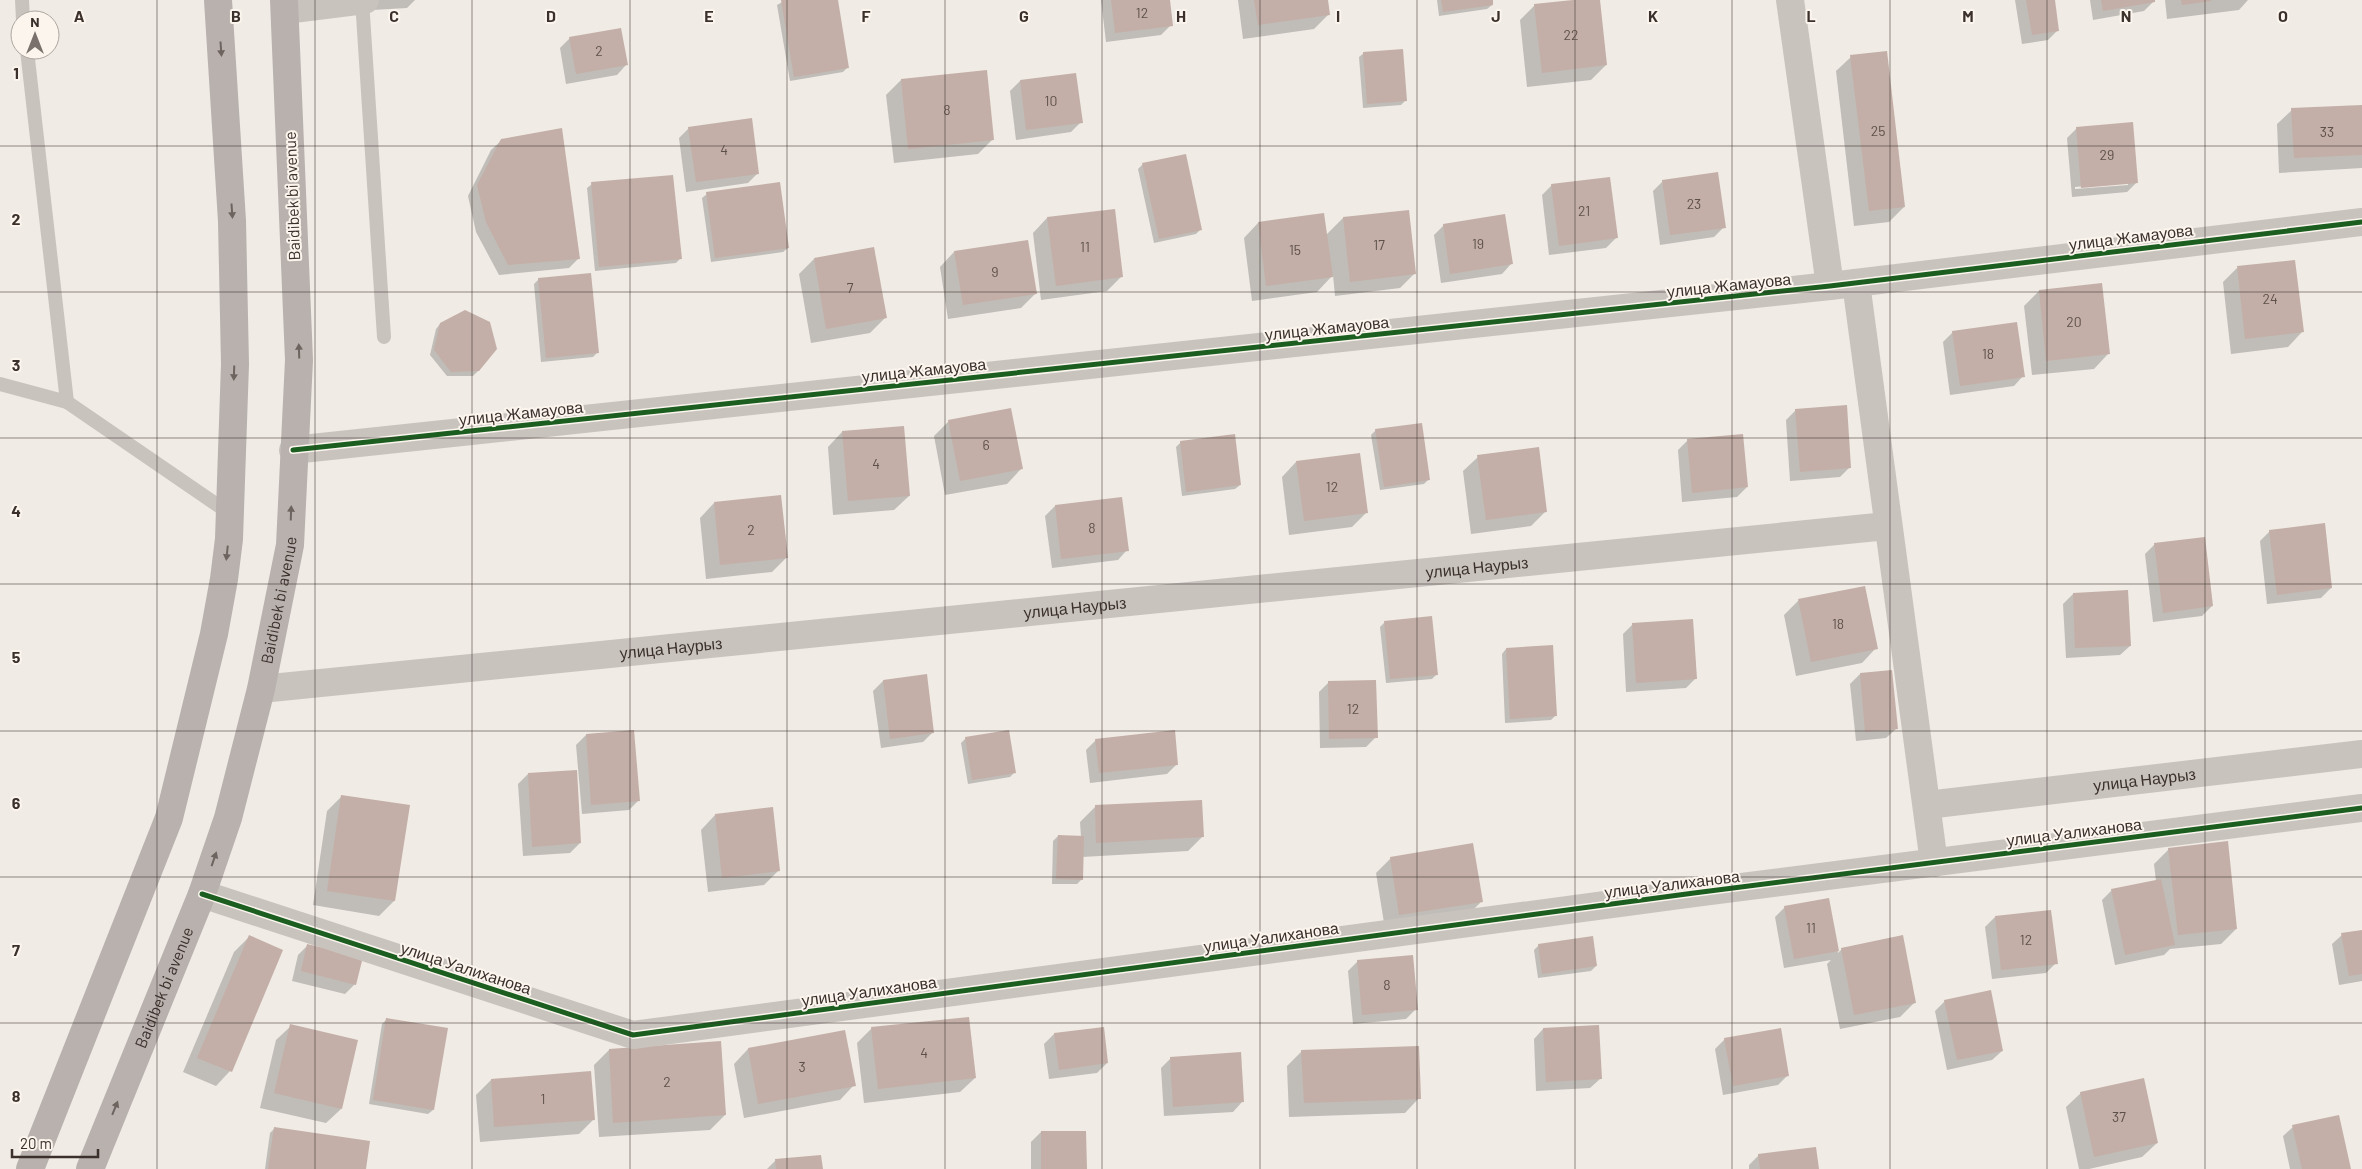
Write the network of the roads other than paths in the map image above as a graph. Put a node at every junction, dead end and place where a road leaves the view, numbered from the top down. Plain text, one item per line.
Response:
1 (218, 0) edge
2 (364, 0) edge
3 (1790, 0) edge
4 (284, 5) edge
5 (28, 60) edge
6 (2362, 222) edge
7 (1843, 285) junction
8 (384, 337) dead end
9 (0, 384) edge
10 (67, 402) junction
11 (293, 450) junction
12 (230, 513) junction
13 (1887, 526) junction
14 (261, 688) junction
15 (2362, 754) edge
16 (1927, 804) junction
17 (2362, 808) edge
18 (1934, 863) junction
19 (202, 894) junction
20 (30, 1169) edge
21 (90, 1169) edge

1 -> 12 main road
2 - 4 street
2 - 8 lane
3 - 7 street
11 -> 4 main road, Baidibek bi avenue
5 - 10 lane
6 - 7 street, улица Жамауова
7 - 11 street, улица Жамауова
7 - 13 street
9 - 10 lane
10 - 12 lane
14 -> 11 main road, Baidibek bi avenue
12 -> 20 main road
13 - 14 street, улица Наурыз
13 - 16 street
19 -> 14 main road, Baidibek bi avenue
15 - 16 street, улица Наурыз
16 - 18 street
17 - 18 street, улица Уалиханова
18 - 19 street, улица Уалиханова
21 -> 19 main road, Baidibek bi avenue

